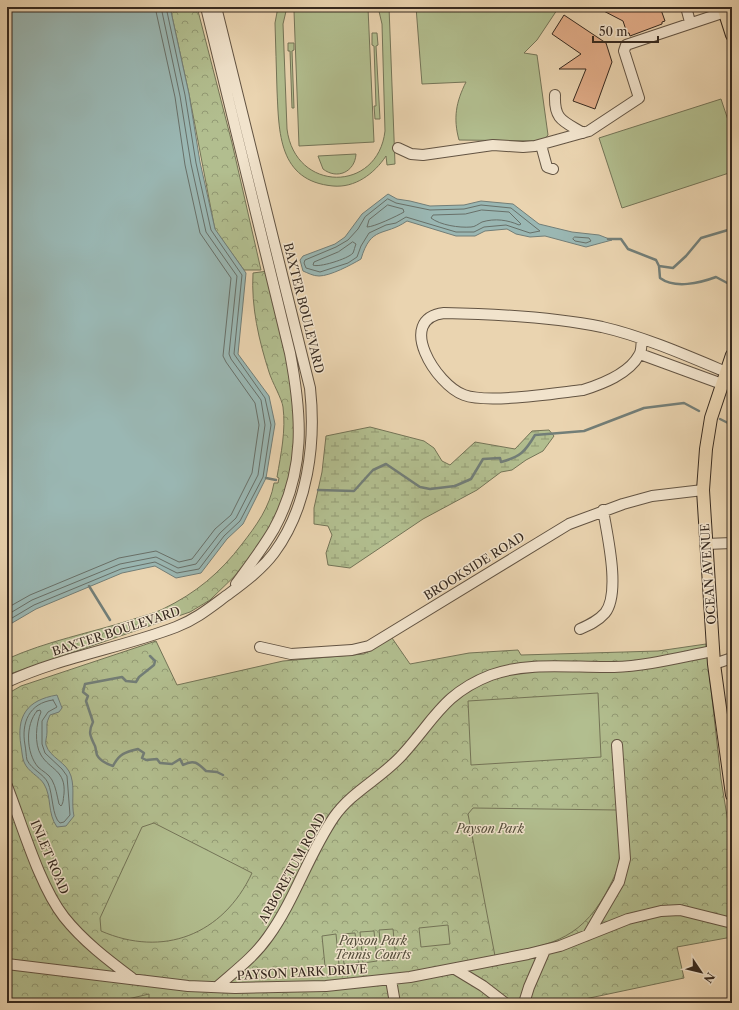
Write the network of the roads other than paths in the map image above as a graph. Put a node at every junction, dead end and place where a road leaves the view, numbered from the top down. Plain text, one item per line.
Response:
1 (206, 7) edge
2 (216, 7) edge
3 (686, 7) edge
4 (724, 9) edge
5 (690, 22) junction
6 (732, 35) edge
7 (554, 94) dead end
8 (583, 133) junction
9 (541, 144) junction
10 (398, 148) dead end
11 (553, 168) dead end
12 (642, 340) junction
13 (640, 354) junction
14 (732, 356) edge
15 (726, 372) junction
16 (722, 384) junction
17 (703, 490) junction
18 (603, 510) junction
19 (732, 542) edge
20 (706, 544) junction
21 (228, 594) junction
22 (580, 629) dead end
23 (260, 647) dead end
24 (713, 651) junction
25 (732, 658) edge
26 (714, 664) junction
27 (7, 682) edge
28 (617, 745) dead end
29 (730, 774) edge
30 (7, 786) edge
31 (732, 795) edge
32 (732, 923) edge
33 (588, 935) junction
34 (545, 950) junction
35 (7, 964) edge
36 (455, 969) junction
37 (134, 979) junction
38 (391, 980) junction
39 (217, 987) junction
40 (395, 1003) edge
41 (505, 1003) edge
42 (524, 1003) edge

1 - 21 street, BAXTER BOULEVARD
2 - 21 street, BAXTER BOULEVARD
3 - 5 street
4 - 5 street
4 - 6 main road
5 - 8 street
7 - 8 street
8 - 9 street
9 - 10 street
9 - 11 street
12 - 13 street
12 - 13 street
12 - 15 street
13 - 16 street
14 - 15 main road, OCEAN AVENUE
15 - 16 main road, OCEAN AVENUE
16 - 17 main road, OCEAN AVENUE
17 - 18 street, BROOKSIDE ROAD
17 - 20 main road, OCEAN AVENUE
18 - 22 street
18 - 23 street, BROOKSIDE ROAD
19 - 20 street
20 - 24 main road, OCEAN AVENUE
21 - 27 street, BAXTER BOULEVARD
24 - 26 main road, OCEAN AVENUE
24 - 39 street, ARBORETUM ROAD
25 - 26 street
26 - 29 main road, OCEAN AVENUE
28 - 33 street
29 - 31 main road, OCEAN AVENUE
30 - 37 street, INLET ROAD
32 - 33 street, PAYSON PARK DRIVE
33 - 34 street, PAYSON PARK DRIVE
34 - 36 street, PAYSON PARK DRIVE
34 - 42 street
35 - 37 street, PAYSON PARK DRIVE
36 - 38 street, PAYSON PARK DRIVE
36 - 41 street
37 - 39 street, PAYSON PARK DRIVE
38 - 39 street, PAYSON PARK DRIVE
38 - 40 street

